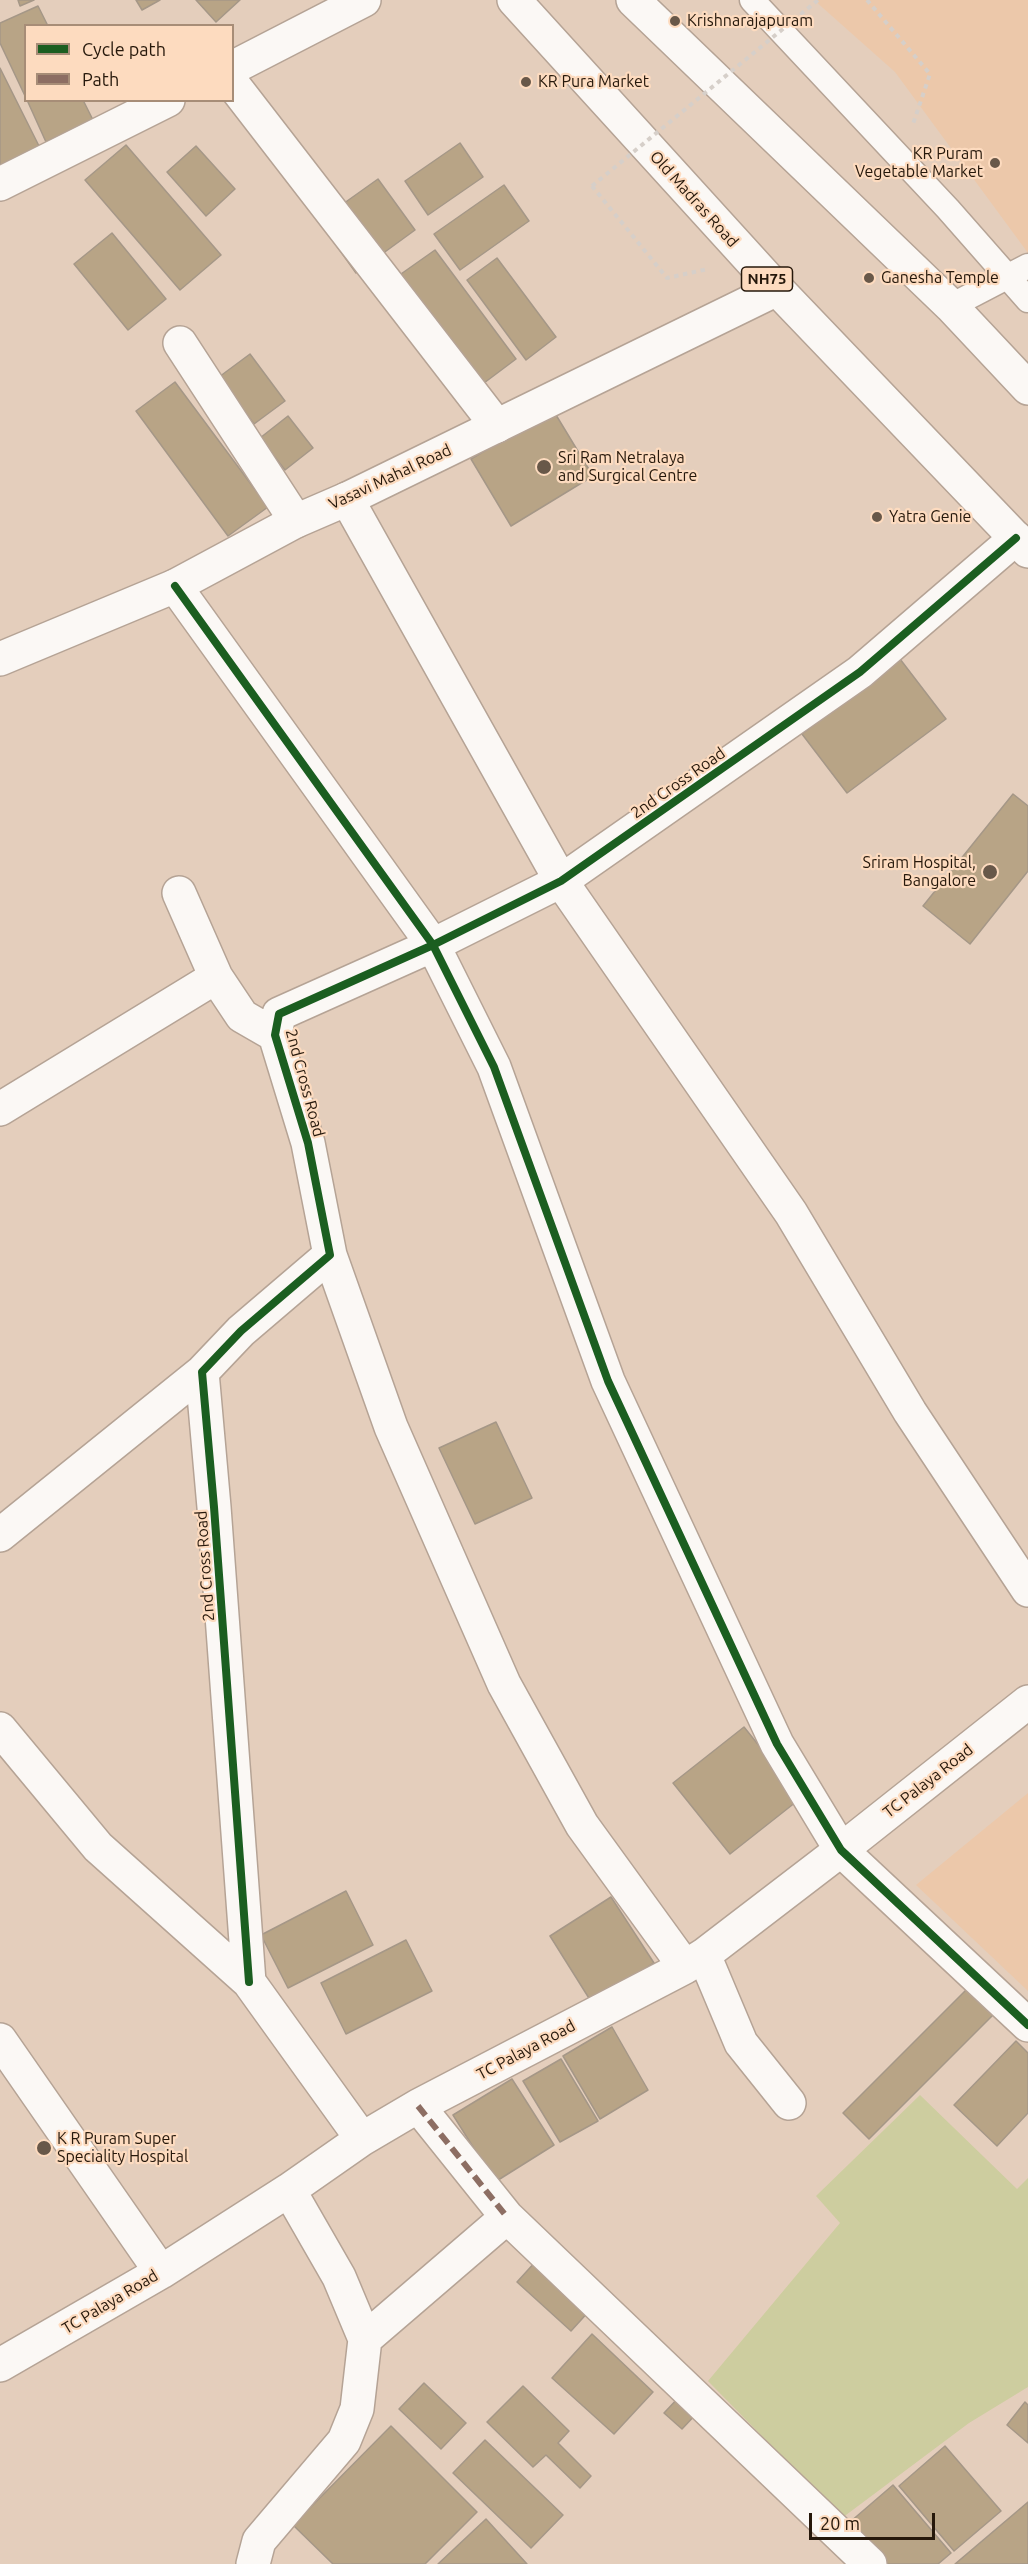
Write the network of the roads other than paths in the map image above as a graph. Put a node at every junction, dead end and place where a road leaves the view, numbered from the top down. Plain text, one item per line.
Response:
1 (364, 0) edge
2 (514, 0) edge
3 (633, 0) edge
4 (752, 0) edge
5 (234, 67) edge
6 (234, 86) edge
7 (164, 102) edge
8 (0, 184) edge
9 (1018, 271) edge
10 (777, 289) junction
11 (1028, 300) edge
12 (951, 306) junction
13 (180, 343) dead end
14 (1028, 388) edge
15 (497, 426) junction
16 (347, 499) junction
17 (296, 521) junction
18 (1022, 544) edge
19 (175, 586) junction
20 (0, 659) edge
21 (561, 881) junction
22 (179, 893) dead end
23 (433, 945) junction
24 (216, 977) junction
25 (275, 1035) junction
26 (0, 1109) edge
27 (330, 1255) junction
28 (202, 1372) junction
29 (0, 1535) edge
30 (1028, 1590) edge
31 (1028, 1702) edge
32 (0, 1729) edge
33 (841, 1850) junction
34 (694, 1961) junction
35 (249, 1982) junction
36 (1028, 2025) edge
37 (0, 2040) edge
38 (789, 2103) dead end
39 (418, 2106) junction
40 (362, 2139) junction
41 (289, 2190) junction
42 (507, 2217) junction
43 (161, 2272) junction
44 (365, 2339) junction
45 (0, 2366) edge
46 (253, 2564) edge
47 (870, 2564) edge

1 - 5 main road
2 - 10 main road, Old Madras Road / NH75
3 - 12 main road
4 - 9 lane
6 - 15 main road
7 - 8 main road
9 - 11 lane
9 - 12 lane
10 - 15 main road, Vasavi Mahal Road
10 - 18 main road, Old Madras Road / NH75
12 - 14 main road
13 - 17 main road
15 - 16 main road, Vasavi Mahal Road
16 - 17 main road, Vasavi Mahal Road
16 - 21 main road
17 - 19 main road, Vasavi Mahal Road
18 - 21 main road, 2nd Cross Road
19 - 20 main road, Vasavi Mahal Road
19 - 23 main road
21 - 23 main road, 2nd Cross Road
21 - 30 main road
22 - 24 main road
23 - 25 main road, 2nd Cross Road
23 - 33 main road
24 - 25 main road
24 - 26 main road
25 - 27 main road, 2nd Cross Road
27 - 28 main road
27 - 34 main road, 2nd Cross Road
28 - 29 main road
28 - 35 main road, 2nd Cross Road
31 - 33 main road, TC Palaya Road
32 - 35 main road
33 - 34 main road, TC Palaya Road
33 - 36 main road
34 - 38 main road, 2nd Cross Road
34 - 39 main road, TC Palaya Road
35 - 40 main road
37 - 43 main road
39 - 40 main road, TC Palaya Road
39 - 42 main road
40 - 41 main road, TC Palaya Road
41 - 43 main road, TC Palaya Road
41 - 44 main road
42 - 44 main road
42 - 47 main road
43 - 45 main road, TC Palaya Road
44 - 46 main road

